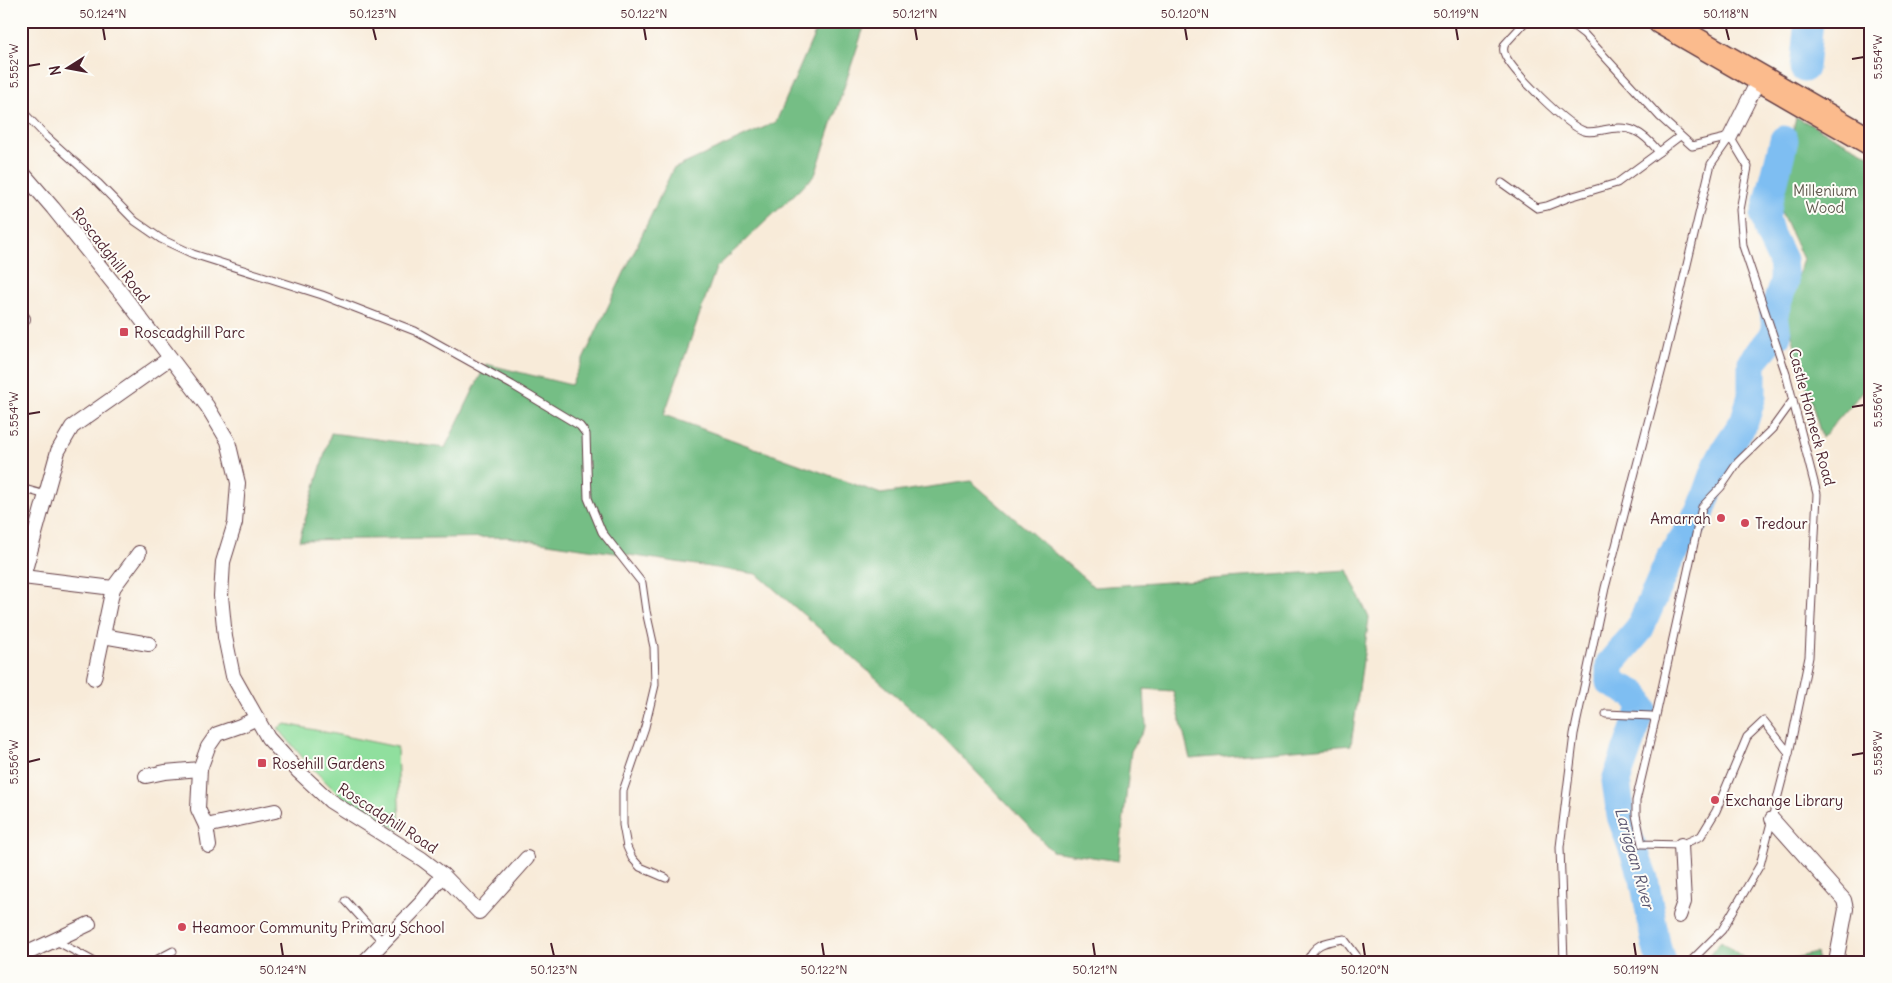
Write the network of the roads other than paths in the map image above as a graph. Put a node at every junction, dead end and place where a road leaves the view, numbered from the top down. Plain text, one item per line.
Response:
1 (1526, 21) edge
2 (1567, 21) edge
3 (1661, 21) edge
4 (1759, 79) junction
5 (21, 105) edge
6 (1680, 136) junction
7 (1730, 137) junction
8 (1871, 142) edge
9 (1659, 152) junction
10 (21, 171) edge
11 (1502, 183) dead end
12 (170, 358) junction
13 (1793, 400) junction
14 (21, 488) edge
15 (46, 495) junction
16 (139, 553) dead end
17 (22, 577) edge
18 (113, 588) junction
19 (103, 636) junction
20 (148, 644) dead end
21 (94, 678) dead end
22 (1606, 714) dead end
23 (257, 718) junction
24 (1654, 718) junction
25 (1789, 752) junction
26 (200, 770) junction
27 (146, 776) dead end
28 (275, 811) dead end
29 (1772, 819) junction
30 (206, 826) junction
31 (1681, 845) junction
32 (209, 846) dead end
33 (528, 858) dead end
34 (442, 875) junction
35 (666, 878) dead end
36 (346, 901) dead end
37 (1679, 916) dead end
38 (89, 924) dead end
39 (54, 940) junction
40 (382, 941) junction
41 (173, 951) dead end
42 (1564, 953) junction
43 (22, 959) edge
44 (95, 962) edge
45 (152, 962) edge
46 (364, 962) edge
47 (1307, 962) edge
48 (1359, 962) edge
49 (1558, 962) edge
50 (1564, 962) edge
51 (1690, 962) edge
52 (1836, 962) edge

1 - 9 lane
2 - 6 lane
3 - 4 highway
4 - 7 street
4 - 8 highway
5 - 35 lane
6 - 7 lane
6 - 9 lane
7 - 13 lane, Castle Horneck Road
7 - 42 lane
9 - 11 lane
10 - 12 street, Roscadghill Road
12 - 15 street
12 - 23 street, Roscadghill Road
13 - 24 lane
13 - 25 lane, Castle Horneck Road
14 - 15 lane
15 - 17 street
16 - 18 street
17 - 18 street
18 - 19 street
19 - 20 street
19 - 21 street
22 - 24 lane
23 - 26 street
23 - 34 street, Roscadghill Road
24 - 31 lane
25 - 29 lane, Castle Horneck Road
25 - 31 lane
26 - 27 street
26 - 30 street
28 - 30 street
29 - 51 lane, Castle Horneck Road
29 - 52 street
30 - 32 street
31 - 37 street
33 - 34 street, Roscadghill Road
34 - 40 street
36 - 40 lane
38 - 39 street
39 - 43 street
39 - 44 lane
40 - 46 street
41 - 45 lane
42 - 49 lane
42 - 50 lane
47 - 48 lane

